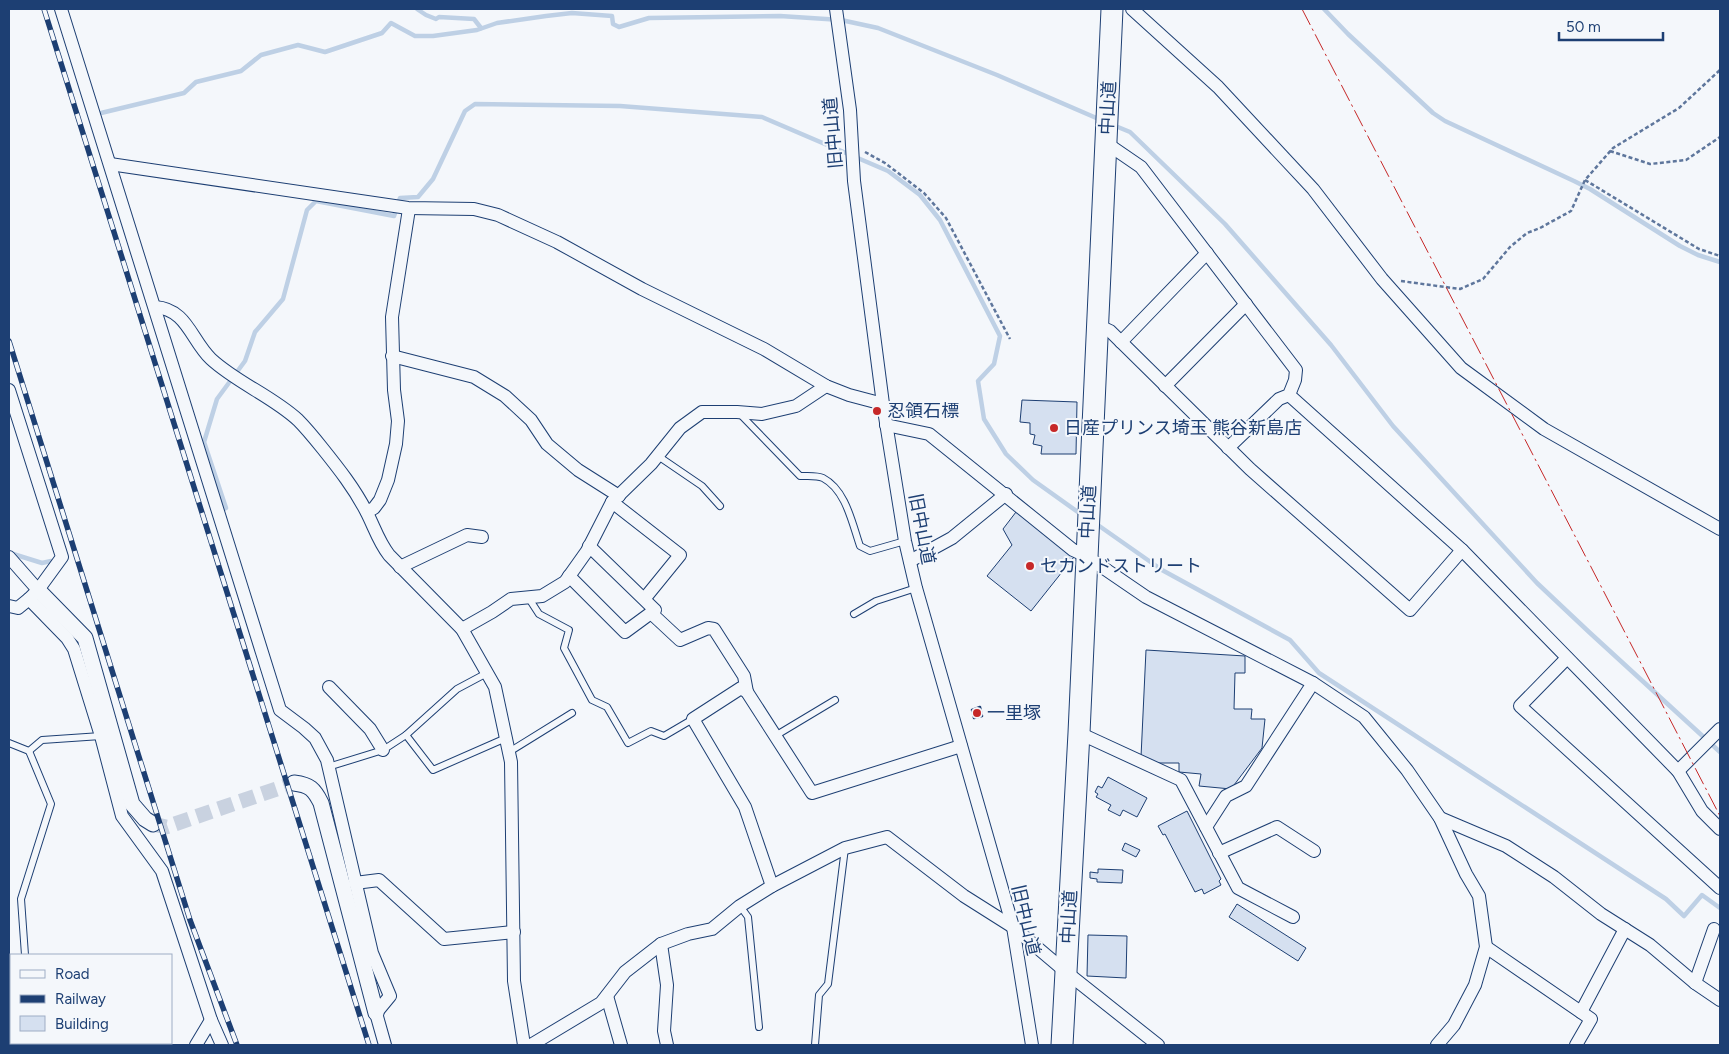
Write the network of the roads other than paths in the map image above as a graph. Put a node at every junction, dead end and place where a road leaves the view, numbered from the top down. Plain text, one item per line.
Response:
1 (60, 9) edge
2 (1112, 9) edge
3 (1132, 9) edge
4 (837, 10) edge
5 (1107, 129) junction
6 (110, 164) junction
7 (408, 209) junction
8 (1207, 253) junction
9 (1246, 304) junction
10 (155, 307) junction
11 (1097, 325) junction
12 (1121, 342) junction
13 (392, 356) junction
14 (826, 386) junction
15 (1165, 386) junction
16 (9, 390) edge
17 (1289, 395) junction
18 (883, 404) junction
19 (737, 412) junction
20 (886, 425) junction
21 (1228, 448) junction
22 (658, 456) junction
23 (1006, 494) junction
24 (616, 499) junction
25 (720, 506) dead end
26 (366, 512) junction
27 (1720, 529) edge
28 (482, 537) dead end
29 (905, 541) junction
30 (588, 546) junction
31 (1462, 550) junction
32 (1086, 556) junction
33 (9, 557) edge
34 (910, 561) junction
35 (400, 566) junction
36 (569, 576) junction
37 (916, 588) junction
38 (34, 594) junction
39 (528, 597) junction
40 (645, 598) junction
41 (9, 606) edge
42 (651, 613) junction
43 (854, 614) dead end
44 (462, 629) junction
45 (1567, 658) junction
46 (486, 672) junction
47 (1313, 683) junction
48 (329, 687) dead end
49 (747, 692) junction
50 (835, 700) dead end
51 (572, 713) dead end
52 (693, 719) junction
53 (1720, 729) edge
54 (1079, 733) junction
55 (406, 735) junction
56 (101, 736) junction
57 (775, 736) junction
58 (506, 738) junction
59 (9, 743) edge
60 (961, 746) junction
61 (384, 750) junction
62 (29, 752) junction
63 (509, 752) junction
64 (328, 767) junction
65 (1678, 771) junction
66 (294, 783) tunnel mouth
67 (1440, 818) junction
68 (153, 824) tunnel mouth
69 (1206, 827) junction
70 (1720, 829) edge
71 (845, 848) junction
72 (1314, 851) dead end
73 (1219, 852) junction
74 (355, 883) junction
75 (772, 886) junction
76 (1720, 888) edge
77 (740, 906) junction
78 (1293, 917) dead end
79 (1013, 927) junction
80 (1626, 930) junction
81 (514, 932) junction
82 (1715, 937) edge
83 (661, 944) junction
84 (1486, 947) junction
85 (25, 954) edge
86 (1066, 972) junction
87 (1695, 983) junction
88 (607, 996) junction
89 (1720, 1000) edge
90 (1582, 1012) junction
91 (376, 1013) junction
92 (211, 1020) junction
93 (759, 1028) dead end
94 (1578, 1044) edge
95 (196, 1045) edge
96 (222, 1045) edge
97 (385, 1045) edge
98 (524, 1045) edge
99 (531, 1045) edge
100 (621, 1045) edge
101 (667, 1045) edge
102 (815, 1045) edge
103 (1032, 1045) edge
104 (1062, 1045) edge
105 (1158, 1045) edge
106 (1437, 1045) edge

1 - 6 street
2 - 5 highway, 中山道
3 - 27 street
4 - 18 street, 旧中山道
5 - 8 street
5 - 11 highway, 中山道
6 - 7 street
6 - 10 street
7 - 13 street
7 - 14 street
8 - 9 street
8 - 12 street
9 - 15 street
9 - 17 street
10 - 26 street
10 - 64 street
11 - 12 street
11 - 32 highway, 中山道
12 - 15 street
13 - 24 street
13 - 26 street
14 - 18 street
14 - 19 street
15 - 21 street
16 - 38 street
17 - 21 street
17 - 31 street
18 - 20 street, 旧中山道
19 - 22 street
19 - 29 lane
20 - 23 street
20 - 29 street, 旧中山道
21 - 31 street
22 - 24 street
22 - 25 lane
23 - 32 street
23 - 34 street
24 - 30 street
24 - 40 street
26 - 35 street
28 - 35 street
29 - 34 street, 旧中山道
30 - 36 street
30 - 40 street
31 - 45 street
32 - 47 street
32 - 54 highway, 中山道
33 - 38 street
34 - 37 street, 旧中山道
35 - 44 street
36 - 39 street
36 - 42 street
37 - 43 lane
37 - 60 street, 旧中山道
38 - 41 street
38 - 56 street
38 - 68 street
39 - 44 street
39 - 52 lane
40 - 42 street
42 - 49 street
44 - 46 street
45 - 65 street
45 - 76 street
46 - 55 lane
46 - 58 street
47 - 67 street
47 - 69 street
48 - 61 street
49 - 52 street
49 - 57 street
50 - 57 lane
51 - 63 lane
52 - 75 street
53 - 65 street
54 - 69 street
54 - 86 highway, 中山道
55 - 58 lane
55 - 61 lane
56 - 62 lane
56 - 92 street
57 - 60 street
58 - 63 street
59 - 62 lane
60 - 79 street, 旧中山道
61 - 64 lane
62 - 85 lane
63 - 81 street
64 - 74 street
65 - 70 street
66 - 91 street
67 - 80 street
67 - 84 street
69 - 73 street
71 - 75 street
71 - 79 street
71 - 102 lane
72 - 73 street
73 - 78 street
74 - 81 street
74 - 91 street
75 - 77 street
77 - 83 street
77 - 93 lane
79 - 86 street
79 - 103 street, 旧中山道
80 - 87 street
80 - 90 street
81 - 98 street
82 - 87 street
83 - 88 street
83 - 101 street
84 - 90 street
84 - 106 street
86 - 104 highway, 中山道
86 - 105 street
87 - 89 street
88 - 99 street
88 - 100 street
90 - 94 street
91 - 97 street
92 - 95 street
92 - 96 street

